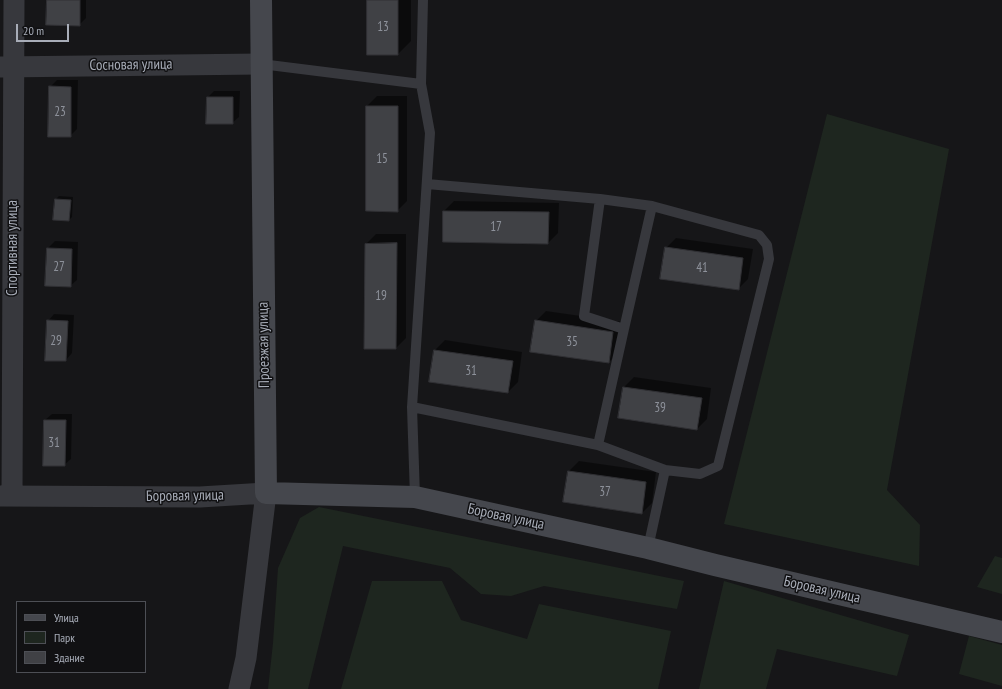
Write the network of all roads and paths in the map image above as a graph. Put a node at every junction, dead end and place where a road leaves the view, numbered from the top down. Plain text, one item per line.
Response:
1 (14, 0) edge
2 (261, 0) edge
3 (424, 0) edge
4 (261, 64) junction
5 (7, 66) edge
6 (421, 84) junction
7 (427, 184) junction
8 (600, 199) junction
9 (652, 206) junction
10 (624, 328) junction
11 (412, 407) junction
12 (598, 445) junction
13 (665, 470) junction
14 (266, 493) junction
15 (6, 496) edge
16 (415, 498) junction
17 (648, 548) junction
18 (1002, 632) edge
19 (239, 689) edge

1 - 5 street, Спортивная улица
2 - 4 street, Проезжая улица
3 - 6 lane
4 - 5 street, Сосновая улица
4 - 6 lane
4 - 14 street, Проезжая улица
5 - 15 street, Спортивная улица
6 - 7 lane
7 - 8 lane
7 - 11 lane
8 - 9 lane
8 - 10 lane
9 - 10 lane
9 - 13 lane
10 - 12 lane
11 - 12 lane
11 - 16 lane
12 - 13 lane
13 - 17 lane
14 - 15 street, Боровая улица
14 - 16 street, Боровая улица
14 - 19 street, Проезжая улица
16 - 17 street, Боровая улица
17 - 18 street, Боровая улица

